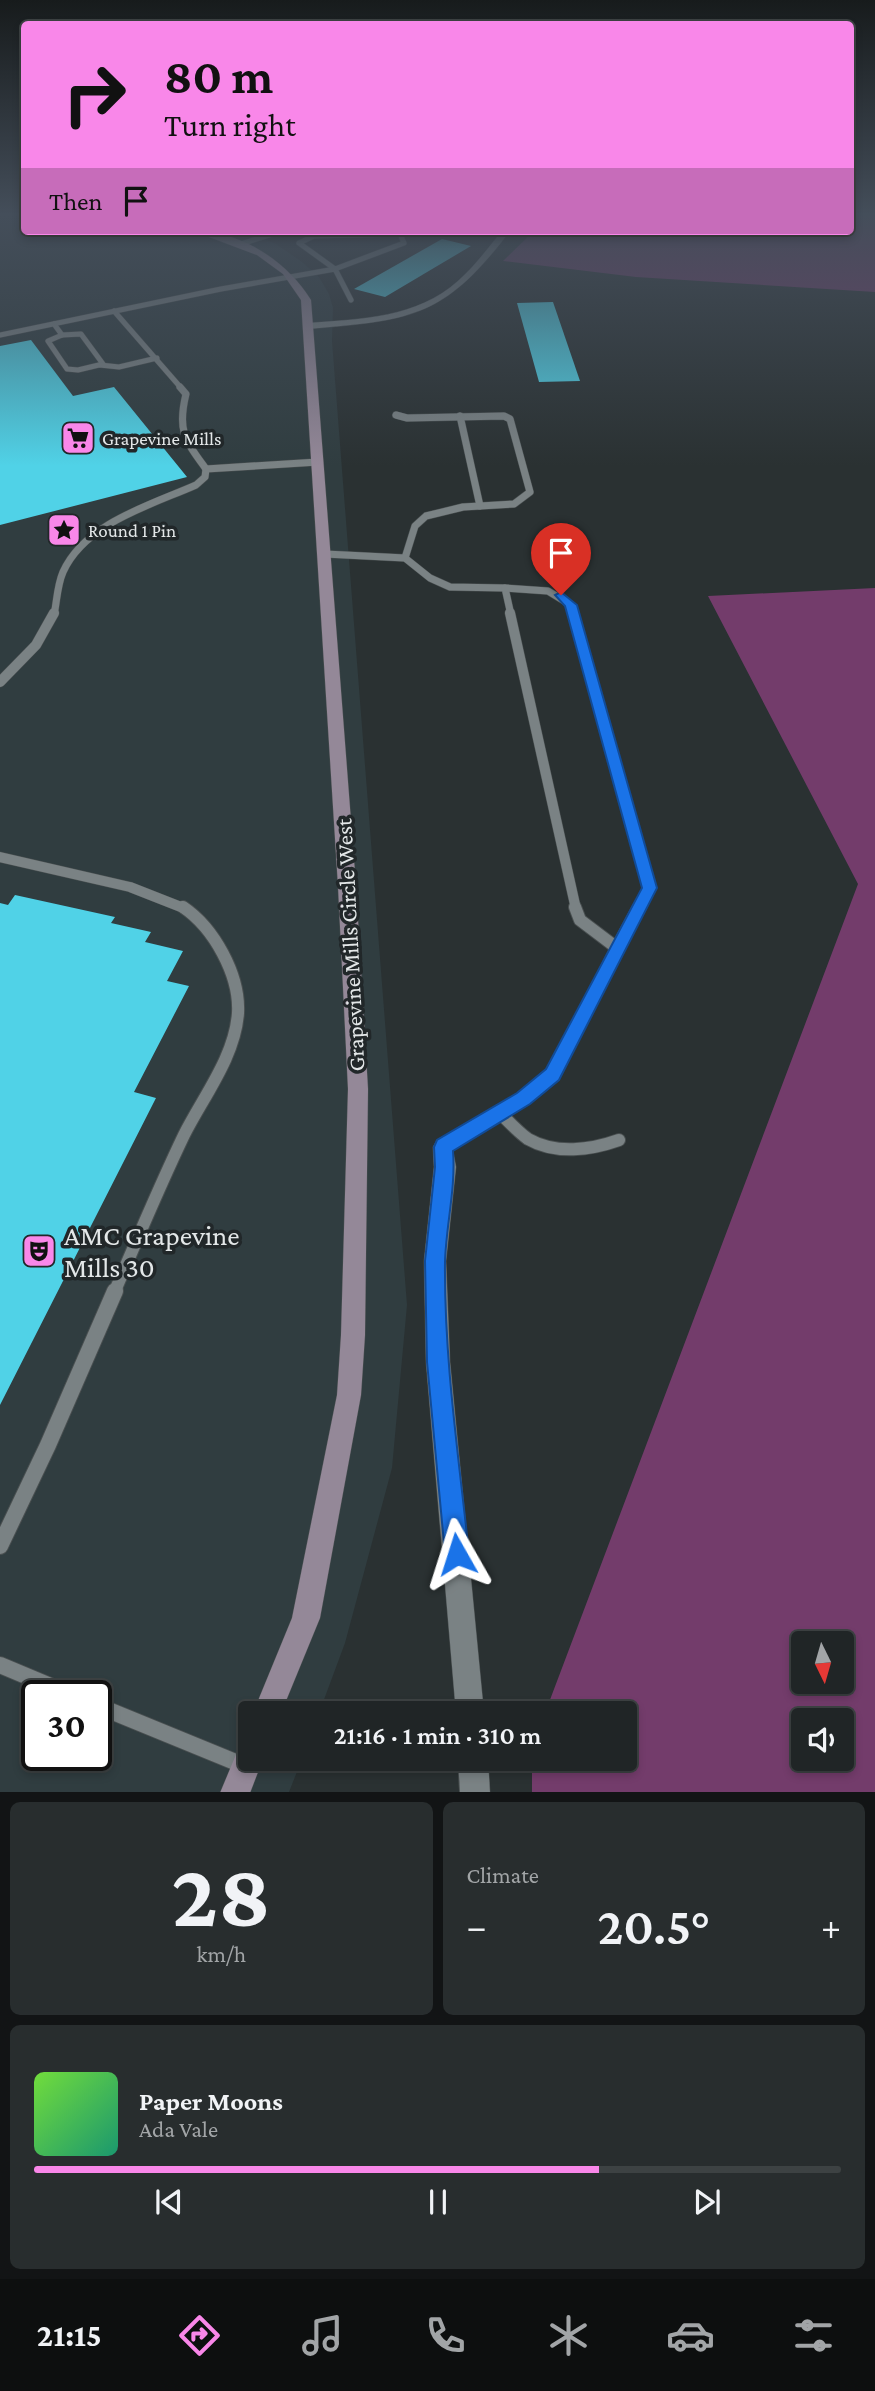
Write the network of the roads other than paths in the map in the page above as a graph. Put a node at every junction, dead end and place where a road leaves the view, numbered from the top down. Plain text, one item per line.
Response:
1 (173, 299) edge
2 (305, 299) edge
3 (439, 299) edge
4 (114, 310) junction
5 (54, 324) junction
6 (308, 326) junction
7 (0, 335) edge
8 (62, 335) junction
9 (157, 358) junction
10 (100, 365) junction
11 (396, 415) dead end
12 (460, 416) junction
13 (318, 462) junction
14 (206, 469) junction
15 (480, 506) junction
16 (325, 554) junction
17 (405, 558) junction
18 (505, 588) junction
19 (0, 682) edge
20 (0, 857) edge
21 (617, 948) junction
22 (500, 1113) junction
23 (618, 1140) dead end
24 (444, 1147) joint
25 (0, 1546) edge
26 (0, 1665) edge
27 (36, 1680) edge
28 (272, 1701) edge
29 (469, 1701) edge
30 (112, 1712) edge
31 (238, 1769) edge
32 (474, 1771) edge
33 (475, 1792) edge

1 - 4 lane
2 - 6 street, Grapevine Mills Circle West
3 - 6 street
4 - 5 lane
4 - 9 lane
5 - 7 lane
5 - 8 lane
6 - 13 street, Grapevine Mills Circle West
8 - 10 lane
8 - 10 lane
9 - 10 lane
9 - 14 lane
11 - 12 lane
12 - 15 lane
12 - 15 lane
13 - 14 lane
13 - 16 street, Grapevine Mills Circle West
14 - 19 lane
15 - 17 lane
16 - 17 lane
16 - 28 street, Grapevine Mills Circle West
17 - 18 lane
18 - 21 lane
18 - 21 lane
20 - 25 lane
21 - 22 lane
22 - 23 lane
22 - 24 lane
24 - 29 street
26 - 27 lane
30 - 31 lane
32 - 33 street

